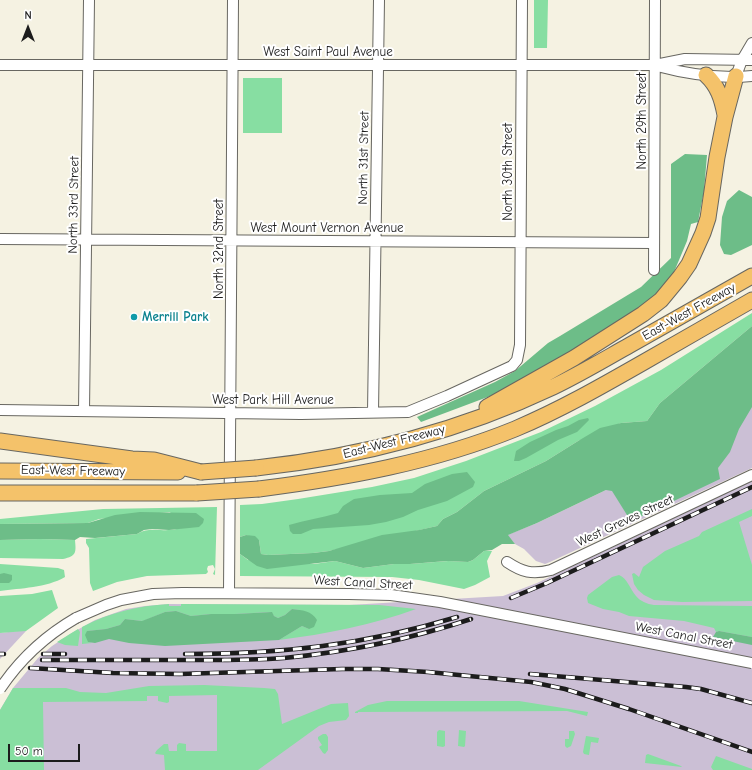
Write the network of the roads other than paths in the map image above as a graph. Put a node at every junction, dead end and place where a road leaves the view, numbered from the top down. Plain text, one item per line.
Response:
1 (89, 0) edge
2 (234, 0) edge
3 (378, 0) edge
4 (522, 0) edge
5 (656, 0) edge
6 (752, 43) edge
7 (747, 60) edge
8 (233, 64) junction
9 (0, 65) edge
10 (378, 65) junction
11 (522, 65) junction
12 (655, 65) junction
13 (89, 66) junction
14 (706, 75) junction
15 (736, 76) junction
16 (752, 76) edge
17 (725, 117) junction
18 (0, 239) edge
19 (87, 240) junction
20 (231, 241) junction
21 (376, 241) junction
22 (521, 243) junction
23 (654, 243) junction
24 (654, 270) dead end
25 (752, 276) edge
26 (752, 300) edge
27 (520, 345) joint
28 (0, 410) edge
29 (84, 411) junction
30 (373, 412) junction
31 (230, 413) junction
32 (453, 427) junction
33 (0, 440) edge
34 (0, 471) edge
35 (201, 472) junction
36 (752, 475) edge
37 (0, 493) edge
38 (507, 562) dead end
39 (229, 593) junction
40 (752, 663) edge
41 (0, 689) edge

1 - 13 street, North 33rd Street
2 - 8 street, North 32nd Street
3 - 10 street, North 31st Street
4 - 11 street, North 30th Street
5 - 12 street, North 29th Street
6 - 7 street
7 - 12 street, West Saint Paul Avenue
7 - 15 street
8 - 10 street, West Saint Paul Avenue
8 - 13 street, West Saint Paul Avenue
8 - 20 street, North 32nd Street
9 - 13 street, West Saint Paul Avenue
10 - 11 street, West Saint Paul Avenue
10 - 21 street, North 31st Street
11 - 12 street, West Saint Paul Avenue
11 - 22 street, North 30th Street
12 - 14 street, West Saint Paul Avenue
12 - 23 street, North 29th Street
13 - 19 street, North 33rd Street
14 - 15 street, West Saint Paul Avenue
14 - 17 highway
15 - 16 street, West Saint Paul Avenue
15 - 17 highway
17 - 32 highway
18 - 19 street, West Mount Vernon Avenue
19 - 20 street, West Mount Vernon Avenue
19 - 29 street, North 33rd Street
20 - 21 street, West Mount Vernon Avenue
20 - 31 street, North 32nd Street
21 - 22 street, West Mount Vernon Avenue
21 - 30 street, North 31st Street
22 - 23 street, West Mount Vernon Avenue
22 - 27 street, North 30th Street
23 - 24 street, North 29th Street
25 - 32 highway, East-West Freeway
26 - 37 highway, East-West Freeway, bridge
27 - 30 street, West Park Hill Avenue
28 - 29 street, West Park Hill Avenue
29 - 31 street, West Park Hill Avenue
30 - 31 street, West Park Hill Avenue
31 - 39 street, North 32nd Street
32 - 35 highway, East-West Freeway, bridge
33 - 35 highway
34 - 35 highway, East-West Freeway
36 - 38 street, West Greves Street
39 - 40 street, West Canal Street, bridge
39 - 41 street, West Canal Street, bridge

